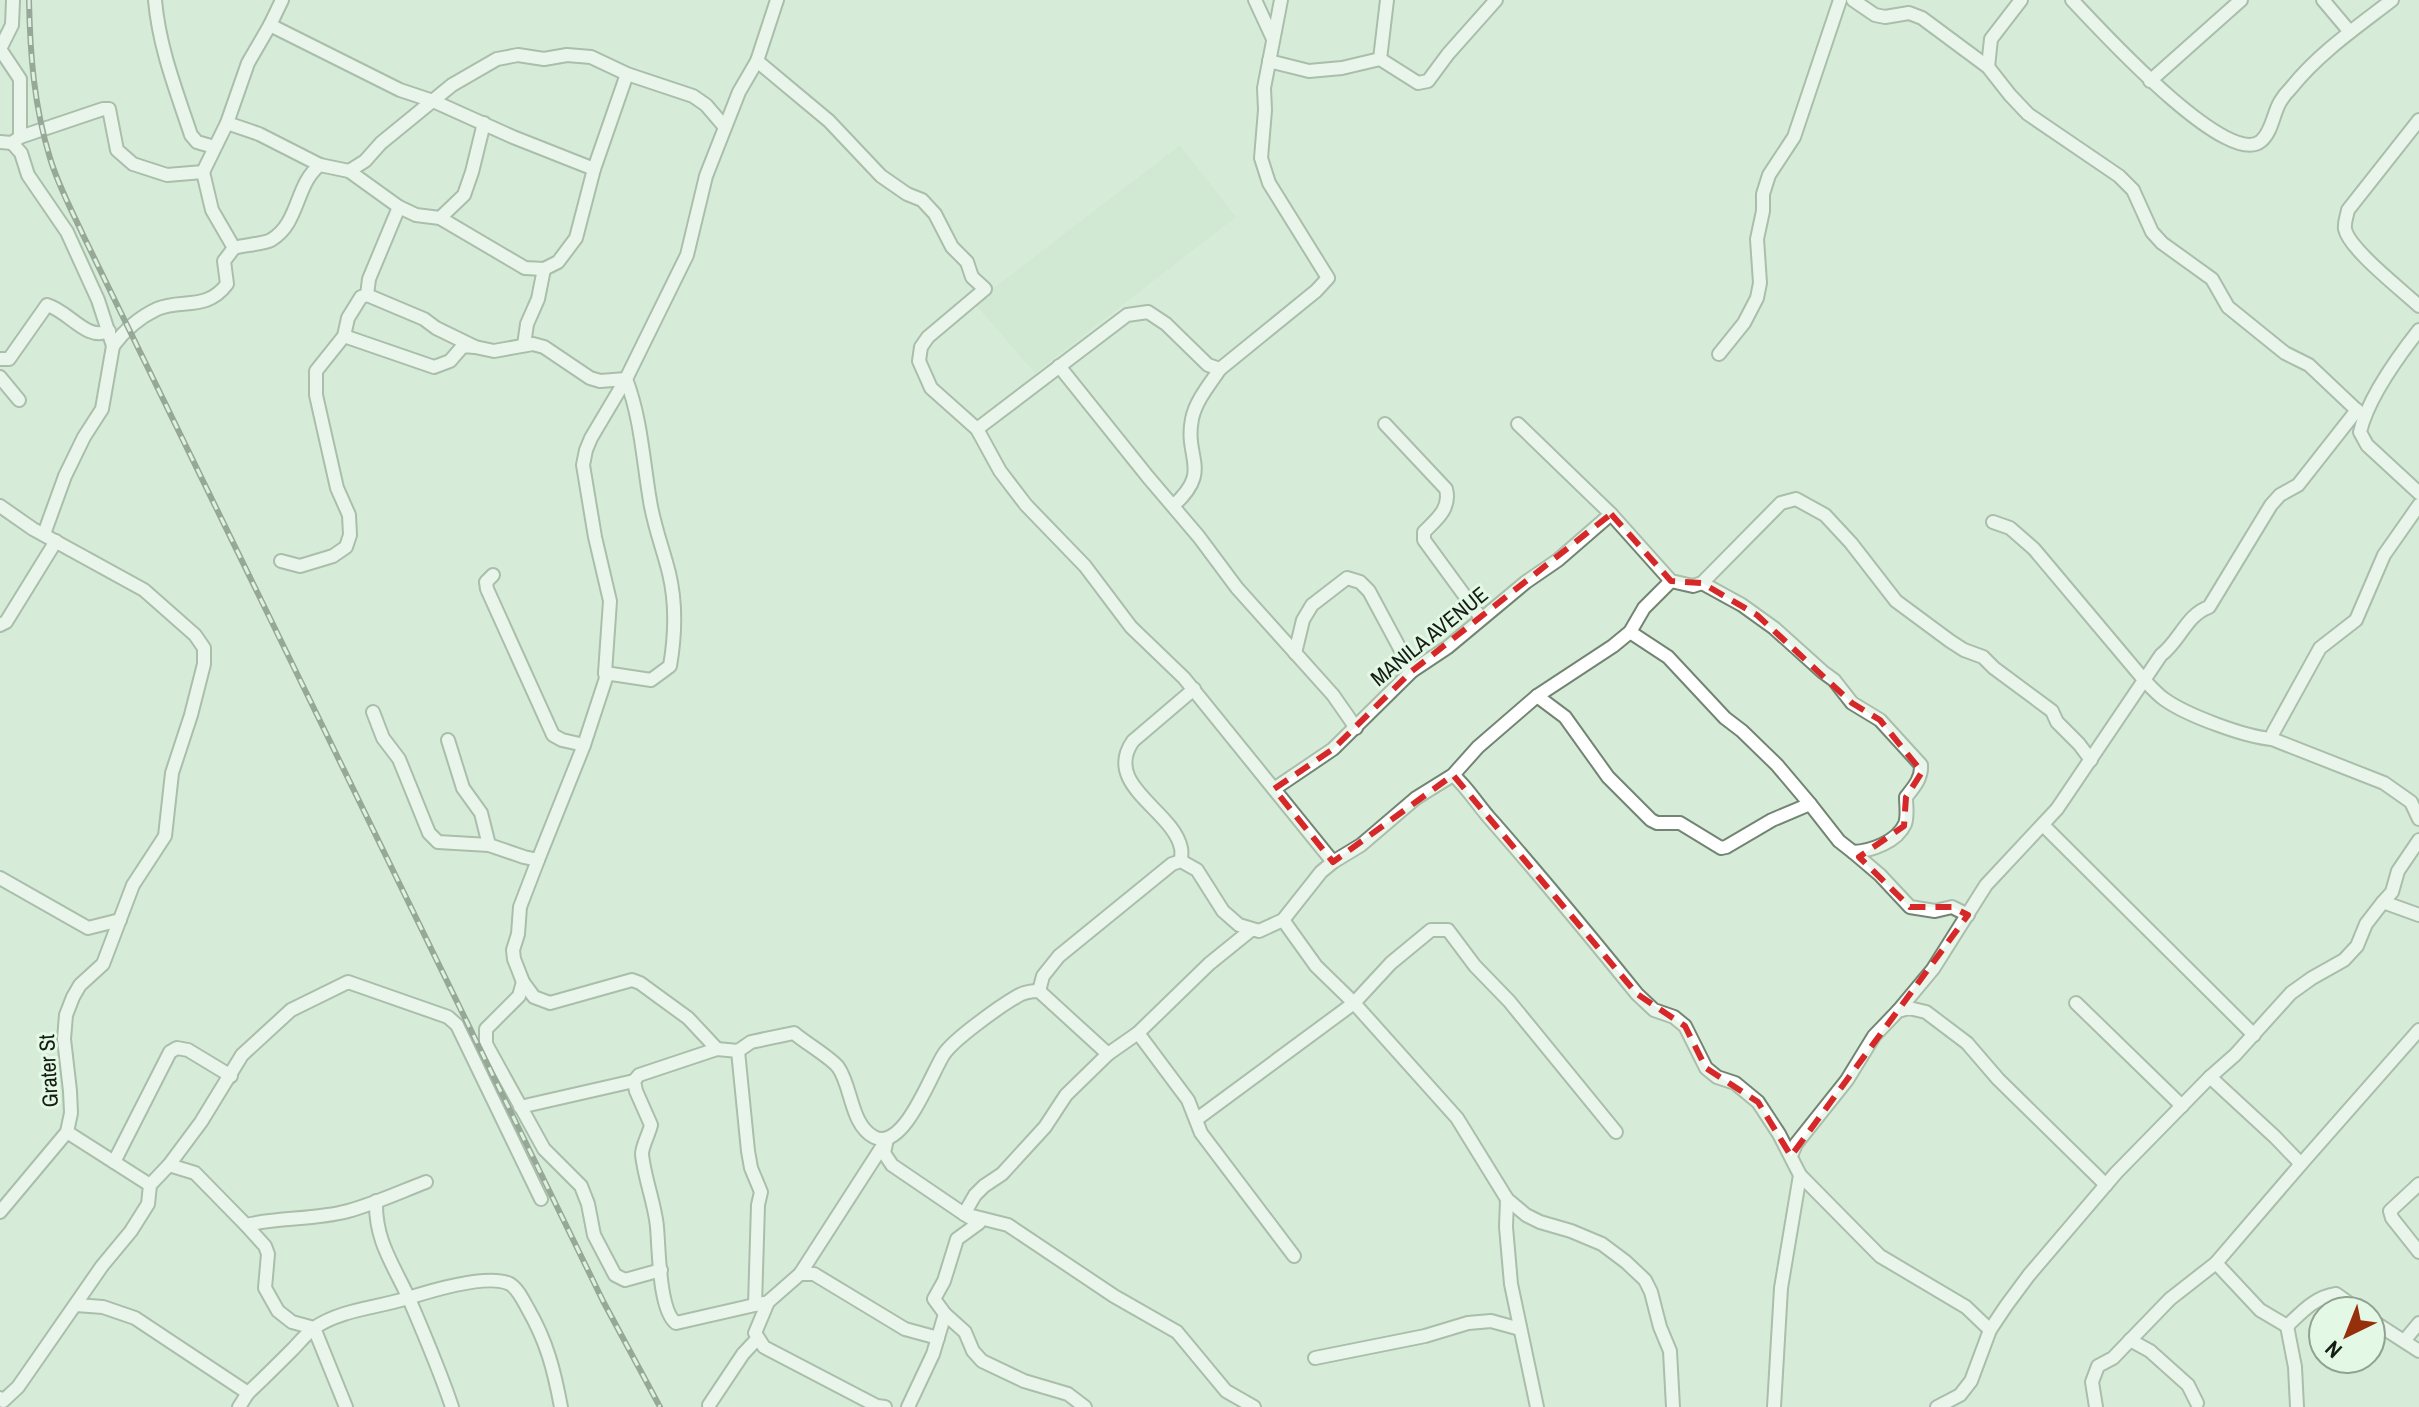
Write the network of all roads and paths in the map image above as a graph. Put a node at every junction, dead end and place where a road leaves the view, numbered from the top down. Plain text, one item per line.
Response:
1 (13, 0) edge
2 (155, 0) edge
3 (282, 0) edge
4 (777, 0) edge
5 (1255, 0) edge
6 (1281, 0) edge
7 (1387, 0) edge
8 (1496, 0) edge
9 (1840, 0) edge
10 (1853, 0) edge
11 (2021, 0) edge
12 (2072, 0) edge
13 (2239, 0) edge
14 (2323, 0) edge
15 (2392, 0) edge
16 (270, 25) junction
17 (2350, 32) junction
18 (1273, 39) junction
19 (0, 49) edge
20 (1380, 59) junction
21 (757, 61) junction
22 (1269, 61) junction
23 (1988, 67) junction
24 (627, 74) junction
25 (2150, 81) junction
26 (433, 101) junction
27 (2419, 120) edge
28 (227, 123) junction
29 (484, 123) junction
30 (724, 126) junction
31 (11, 141) edge
32 (214, 147) junction
33 (320, 165) junction
34 (594, 169) junction
35 (349, 171) junction
36 (203, 172) junction
37 (399, 207) junction
38 (440, 218) junction
39 (234, 248) junction
40 (544, 269) junction
41 (367, 295) junction
42 (2419, 306) edge
43 (2419, 330) edge
44 (109, 331) junction
45 (344, 336) junction
46 (524, 345) junction
47 (113, 346) junction
48 (475, 347) junction
49 (1719, 354) dead end
50 (0, 359) edge
51 (1059, 366) junction
52 (1220, 369) junction
53 (0, 377) edge
54 (626, 379) junction
55 (19, 400) dead end
56 (2360, 413) junction
57 (1385, 424) dead end
58 (1518, 424) dead end
59 (977, 429) junction
60 (2419, 493) edge
61 (2419, 505) edge
62 (0, 506) edge
63 (1173, 506) junction
64 (1611, 514) junction
65 (1993, 522) dead end
66 (44, 534) junction
67 (56, 541) junction
68 (281, 561) dead end
69 (493, 575) dead end
70 (1671, 581) junction
71 (1702, 583) junction
72 (1481, 618) junction
73 (0, 625) edge
74 (1630, 632) junction
75 (1295, 653) junction
76 (1412, 671) junction
77 (605, 673) junction
78 (2145, 681) junction
79 (1194, 689) junction
80 (1537, 696) junction
81 (373, 712) dead end
82 (1356, 728) junction
83 (2272, 739) junction
84 (448, 740) dead end
85 (584, 745) junction
86 (2091, 760) junction
87 (1453, 775) junction
88 (1274, 789) junction
89 (1810, 804) junction
90 (2419, 819) edge
91 (2044, 826) junction
92 (2419, 840) edge
93 (489, 845) junction
94 (1853, 852) junction
95 (538, 860) junction
96 (1181, 861) junction
97 (1333, 862) junction
98 (0, 878) edge
99 (2383, 902) junction
100 (1968, 915) junction
101 (2419, 915) edge
102 (120, 920) junction
103 (1283, 920) junction
104 (1251, 930) junction
105 (523, 982) junction
106 (1039, 991) junction
107 (1354, 1003) junction
108 (2076, 1003) dead end
109 (1898, 1011) junction
110 (2419, 1030) edge
111 (1138, 1033) junction
112 (2254, 1035) junction
113 (717, 1049) junction
114 (738, 1051) junction
115 (1108, 1054) junction
116 (231, 1076) junction
117 (2210, 1077) junction
118 (634, 1081) junction
119 (2182, 1106) junction
120 (520, 1107) junction
121 (1197, 1119) junction
122 (67, 1132) junction
123 (1616, 1132) dead end
124 (887, 1139) junction
125 (1791, 1156) junction
126 (114, 1162) junction
127 (2301, 1164) junction
128 (169, 1165) junction
129 (1800, 1175) junction
130 (426, 1182) dead end
131 (2419, 1184) edge
132 (150, 1185) junction
133 (2106, 1185) junction
134 (541, 1199) dead end
135 (1507, 1199) junction
136 (376, 1201) junction
137 (0, 1212) edge
138 (964, 1214) junction
139 (246, 1225) junction
140 (2419, 1252) edge
141 (1294, 1256) dead end
142 (2216, 1263) junction
143 (661, 1270) junction
144 (800, 1274) junction
145 (408, 1298) junction
146 (761, 1303) junction
147 (76, 1305) junction
148 (2307, 1307) edge
149 (945, 1314) junction
150 (2419, 1323) edge
151 (2287, 1326) junction
152 (314, 1328) junction
153 (1520, 1329) junction
154 (1990, 1330) junction
155 (2387, 1330) edge
156 (938, 1338) junction
157 (757, 1339) junction
158 (2130, 1340) junction
159 (2404, 1341) junction
160 (2419, 1351) edge
161 (1315, 1358) dead end
162 (248, 1393) junction
163 (1962, 1401) edge
164 (3, 1403) edge
165 (2197, 1403) dead end
166 (709, 1405) dead end
167 (239, 1407) edge
168 (346, 1407) edge
169 (452, 1407) edge
170 (561, 1407) edge
171 (885, 1407) edge
172 (908, 1407) edge
173 (1085, 1407) edge
174 (1254, 1407) edge
175 (1537, 1407) edge
176 (1673, 1407) edge
177 (1774, 1407) edge
178 (1937, 1407) edge
179 (2096, 1407) edge
180 (2297, 1407) edge

1 - 19 street
2 - 32 street
3 - 16 street
4 - 21 street
5 - 18 street
6 - 18 street
7 - 20 street
8 - 20 street
9 - 49 street
10 - 23 street
11 - 23 street
12 - 25 street
13 - 25 street
14 - 17 street
15 - 17 street
16 - 26 street
16 - 28 street
17 - 25 street
18 - 22 street
19 - 31 street
20 - 22 street
21 - 30 street
21 - 59 street
22 - 52 street
23 - 56 street
24 - 26 street
24 - 30 street
24 - 34 street
26 - 29 street
26 - 35 street
27 - 42 street
28 - 32 street
28 - 33 street
29 - 34 street
29 - 38 street
30 - 54 street
31 - 36 street
31 - 44 street
32 - 36 street
33 - 35 street
33 - 39 street
34 - 40 street
35 - 37 street
36 - 39 street
37 - 38 street
37 - 41 street
38 - 40 street
39 - 47 street
40 - 46 street
41 - 45 street
41 - 48 street
43 - 56 street
44 - 47 street
44 - 50 street
45 - 48 street
45 - 68 street
46 - 48 street
46 - 54 street
47 - 66 street
51 - 52 street
51 - 59 street
51 - 63 street
52 - 63 street
53 - 55 street
54 - 77 street
54 - 77 street
56 - 60 street
56 - 78 street
57 - 72 street
58 - 64 street
59 - 79 street
61 - 83 street
62 - 66 street
63 - 75 street
64 - 70 street
64 - 72 street, MANILA AVENUE
65 - 78 street
66 - 67 street
67 - 73 street
67 - 102 street, Grater St
69 - 85 street
70 - 71 street
70 - 74 street
71 - 86 street
71 - 94 street
72 - 76 street, MANILA AVENUE
74 - 80 street
74 - 89 street
75 - 76 street
75 - 82 street
76 - 82 street, MANILA AVENUE
77 - 85 street
78 - 83 street
78 - 86 street
79 - 88 street
79 - 96 street
80 - 87 street
80 - 89 street
81 - 93 street
82 - 88 street, MANILA AVENUE
83 - 90 street
84 - 93 street
85 - 95 street
86 - 91 street
87 - 97 street
87 - 125 street
88 - 97 street
89 - 94 street
91 - 100 street
91 - 112 street
92 - 99 street
93 - 95 street
94 - 100 street
95 - 105 street
96 - 104 street
96 - 106 street
97 - 103 street
98 - 102 street
99 - 101 street
99 - 112 street
100 - 109 street
102 - 122 street, Grater St
103 - 104 street
103 - 107 street
104 - 111 street
105 - 113 street
105 - 120 street
106 - 115 street
106 - 124 street
107 - 121 street
107 - 123 street
107 - 135 street
108 - 119 street
109 - 125 street
109 - 133 street
110 - 127 street
111 - 115 street
111 - 121 street
112 - 117 street
113 - 114 street
113 - 118 street
114 - 124 street
114 - 146 street
115 - 138 street
116 - 126 street
116 - 128 street
116 - 134 street
117 - 119 street
117 - 127 street
118 - 120 street
118 - 143 street
119 - 133 street
120 - 143 street
121 - 141 street
122 - 126 street
122 - 137 street, Grater St
124 - 138 street
124 - 144 street
125 - 129 street
126 - 132 street
127 - 142 street
128 - 132 street
128 - 139 street
129 - 154 street
129 - 177 street
130 - 136 street
131 - 140 street
132 - 147 street
133 - 154 street
135 - 153 street
135 - 176 street
136 - 139 street
136 - 145 street
138 - 149 street
138 - 174 street
139 - 152 street
142 - 151 street
142 - 158 street
143 - 146 street
144 - 146 street
144 - 156 street
145 - 152 street
145 - 169 street
145 - 170 street
146 - 157 street
147 - 162 street
147 - 164 street
148 - 151 street
149 - 156 street
149 - 173 street
150 - 159 street
151 - 180 street
152 - 162 street
152 - 168 street
153 - 161 street
153 - 175 street
154 - 163 street
155 - 159 street
156 - 172 street
157 - 166 street
157 - 171 street
158 - 165 street
158 - 179 street
159 - 160 street
162 - 167 street
163 - 178 street

